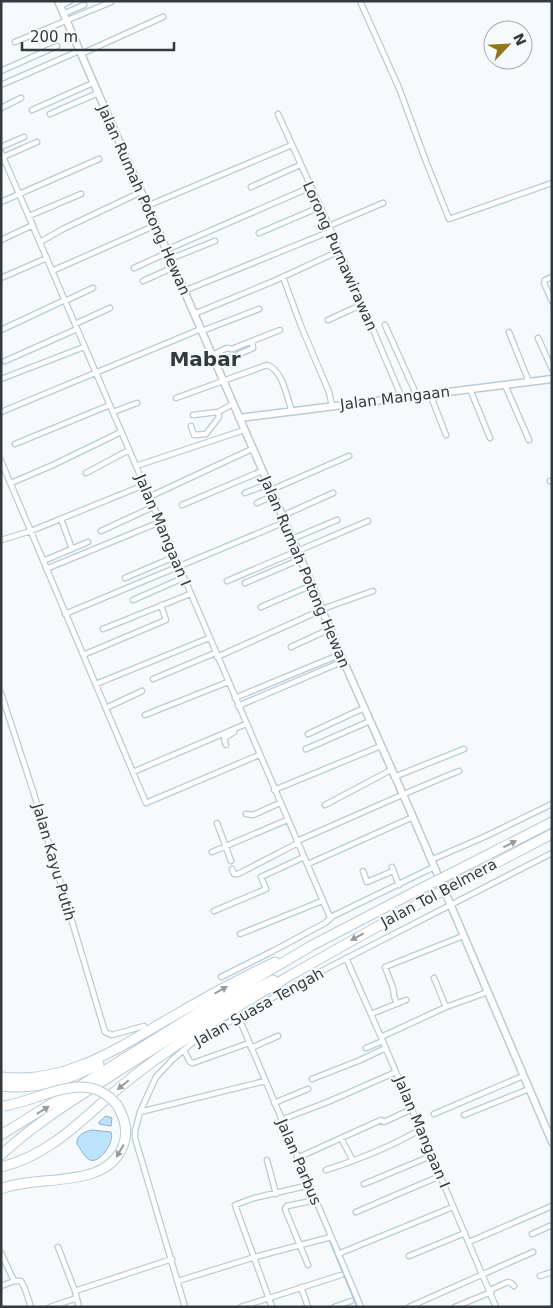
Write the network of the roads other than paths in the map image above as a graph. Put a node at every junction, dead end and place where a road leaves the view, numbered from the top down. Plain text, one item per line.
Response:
1 (70, 1) edge
2 (360, 1) edge
3 (111, 2) edge
4 (59, 3) edge
5 (84, 5) dead end
6 (64, 17) junction
7 (163, 17) dead end
8 (15, 42) dead end
9 (57, 46) dead end
10 (80, 52) junction
11 (1, 71) edge
12 (93, 83) junction
13 (1, 85) edge
14 (98, 93) junction
15 (21, 98) dead end
16 (1, 108) edge
17 (32, 110) dead end
18 (50, 114) dead end
19 (278, 114) dead end
20 (24, 137) dead end
21 (37, 142) dead end
22 (292, 145) junction
23 (1, 147) edge
24 (2, 155) edge
25 (99, 160) dead end
26 (300, 165) junction
27 (552, 183) edge
28 (251, 187) dead end
29 (311, 187) junction
30 (141, 192) junction
31 (19, 194) junction
32 (81, 194) dead end
33 (1, 202) edge
34 (383, 203) dead end
35 (147, 206) junction
36 (320, 207) junction
37 (29, 216) junction
38 (33, 225) junction
39 (156, 226) junction
40 (330, 228) junction
41 (260, 233) dead end
42 (1, 240) edge
43 (215, 241) dead end
44 (40, 242) junction
45 (339, 251) junction
46 (168, 254) junction
47 (47, 258) junction
48 (174, 267) junction
49 (134, 268) dead end
50 (52, 271) junction
51 (283, 277) junction
52 (552, 277) edge
53 (1, 278) edge
54 (142, 281) dead end
55 (93, 288) dead end
56 (184, 291) junction
57 (65, 301) junction
58 (552, 301) edge
59 (361, 305) junction
60 (110, 308) dead end
61 (259, 309) dead end
62 (194, 314) junction
63 (328, 320) dead end
64 (385, 325) dead end
65 (76, 326) junction
66 (1, 330) edge
67 (201, 330) junction
68 (280, 330) dead end
69 (510, 332) dead end
70 (538, 338) dead end
71 (252, 341) junction
72 (84, 347) junction
73 (212, 354) junction
74 (5, 361) dead end
75 (216, 364) junction
76 (552, 369) edge
77 (96, 374) junction
78 (1, 379) edge
79 (552, 379) edge
80 (223, 381) junction
81 (529, 382) junction
82 (506, 385) junction
83 (470, 389) junction
84 (430, 394) junction
85 (417, 396) junction
86 (176, 398) dead end
87 (402, 398) junction
88 (137, 403) dead end
89 (233, 404) junction
90 (110, 405) junction
91 (332, 406) junction
92 (1, 412) edge
93 (113, 412) junction
94 (218, 412) junction
95 (292, 412) junction
96 (193, 416) dead end
97 (239, 418) junction
98 (191, 426) dead end
99 (244, 430) junction
100 (121, 432) junction
101 (446, 435) dead end
102 (490, 438) dead end
103 (529, 440) dead end
104 (15, 444) dead end
105 (252, 449) junction
106 (128, 450) junction
107 (349, 456) dead end
108 (1, 461) edge
109 (136, 466) junction
110 (262, 471) junction
111 (86, 473) dead end
112 (11, 482) junction
113 (144, 485) junction
114 (270, 490) junction
115 (333, 493) dead end
116 (245, 494) dead end
117 (149, 497) junction
118 (257, 503) dead end
119 (182, 505) dead end
120 (153, 507) junction
121 (62, 519) junction
122 (283, 519) junction
123 (337, 520) dead end
124 (368, 521) dead end
125 (160, 522) junction
126 (30, 531) junction
127 (101, 531) dead end
128 (292, 539) junction
129 (1, 540) edge
130 (88, 542) dead end
131 (74, 548) junction
132 (297, 550) junction
133 (79, 556) junction
134 (174, 557) junction
135 (301, 559) junction
136 (43, 561) junction
137 (267, 564) junction
138 (178, 566) junction
139 (46, 569) junction
140 (270, 572) junction
141 (125, 578) dead end
142 (183, 578) junction
143 (227, 581) dead end
144 (245, 583) dead end
145 (312, 586) junction
146 (374, 591) dead end
147 (190, 594) junction
148 (133, 600) dead end
149 (161, 605) junction
150 (261, 608) dead end
151 (322, 610) junction
152 (66, 614) junction
153 (330, 628) junction
154 (103, 629) dead end
155 (209, 638) junction
156 (291, 647) dead end
157 (340, 654) junction
158 (83, 655) junction
159 (216, 655) junction
160 (344, 661) junction
161 (153, 679) dead end
162 (228, 682) junction
163 (96, 684) junction
164 (142, 691) dead end
165 (1, 693) edge
166 (235, 698) junction
167 (238, 706) junction
168 (106, 708) junction
169 (364, 708) junction
170 (144, 715) dead end
171 (370, 721) junction
172 (247, 726) junction
173 (308, 734) dead end
174 (226, 745) dead end
175 (381, 746) junction
176 (306, 749) dead end
177 (464, 749) dead end
178 (259, 755) junction
179 (459, 771) dead end
180 (133, 772) junction
181 (393, 773) junction
182 (274, 790) junction
183 (402, 794) junction
184 (280, 803) junction
185 (552, 804) edge
186 (325, 805) dead end
187 (246, 814) dead end
188 (413, 817) junction
189 (287, 820) junction
190 (552, 822) edge
191 (217, 823) dead end
192 (552, 834) edge
193 (298, 842) junction
194 (226, 846) junction
195 (212, 852) dead end
196 (552, 853) edge
197 (304, 857) junction
198 (231, 860) dead end
199 (308, 864) junction
200 (432, 864) junction
201 (232, 869) dead end
202 (363, 871) dead end
203 (399, 885) junction
204 (322, 901) junction
205 (451, 906) junction
206 (214, 911) dead end
207 (330, 917) junction
208 (240, 934) dead end
209 (463, 936) junction
210 (327, 937) junction
211 (327, 953) junction
212 (346, 958) junction
213 (221, 977) dead end
214 (434, 978) dead end
215 (488, 992) junction
216 (204, 999) junction
217 (406, 1000) dead end
218 (397, 1004) junction
219 (446, 1007) junction
220 (371, 1014) junction
221 (239, 1018) junction
222 (144, 1026) dead end
223 (278, 1036) dead end
224 (382, 1039) junction
225 (250, 1046) junction
226 (366, 1048) dead end
227 (386, 1048) junction
228 (184, 1050) junction
229 (396, 1072) junction
230 (523, 1076) junction
231 (1, 1077) edge
232 (312, 1079) dead end
233 (265, 1081) junction
234 (1, 1086) edge
235 (308, 1089) dead end
236 (528, 1089) junction
237 (274, 1103) junction
238 (1, 1106) edge
239 (412, 1110) junction
240 (140, 1112) junction
241 (434, 1114) dead end
242 (464, 1116) dead end
243 (281, 1120) junction
244 (421, 1129) junction
245 (550, 1132) edge
246 (1, 1135) edge
247 (341, 1138) junction
248 (552, 1142) edge
249 (1, 1155) edge
250 (431, 1156) junction
251 (297, 1158) junction
252 (267, 1160) dead end
253 (353, 1161) junction
254 (1, 1167) edge
255 (326, 1170) dead end
256 (440, 1176) junction
257 (364, 1184) dead end
258 (308, 1186) junction
259 (1, 1190) edge
260 (276, 1194) junction
261 (314, 1200) junction
262 (552, 1206) edge
263 (453, 1207) junction
264 (356, 1212) dead end
265 (552, 1225) edge
266 (465, 1233) junction
267 (532, 1234) dead end
268 (329, 1238) junction
269 (469, 1242) junction
270 (300, 1245) junction
271 (58, 1247) dead end
272 (533, 1252) dead end
273 (1, 1253) edge
274 (338, 1254) junction
275 (409, 1256) dead end
276 (255, 1258) junction
277 (172, 1259) junction
278 (308, 1265) dead end
279 (552, 1272) edge
280 (483, 1274) junction
281 (341, 1275) dead end
282 (540, 1276) dead end
283 (14, 1281) junction
284 (178, 1281) junction
285 (1, 1286) edge
286 (514, 1286) dead end
287 (301, 1287) junction
288 (490, 1291) junction
289 (75, 1292) junction
290 (77, 1298) junction
291 (269, 1298) junction
292 (351, 1301) dead end
293 (409, 1306) edge
294 (31, 1307) edge
295 (50, 1307) edge
296 (79, 1307) edge
297 (185, 1307) edge
298 (242, 1307) edge
299 (272, 1307) edge
300 (308, 1307) edge
301 (334, 1307) edge
302 (360, 1307) edge
303 (455, 1307) edge
304 (496, 1307) edge

1 - 4 street
2 - 27 street
3 - 6 street
4 - 6 street, Jalan Rumah Potong Hewan
5 - 6 street
6 - 8 street
6 - 10 street, Jalan Rumah Potong Hewan
7 - 10 street
9 - 11 street
10 - 12 street, Jalan Rumah Potong Hewan
10 - 13 street
12 - 14 street, Jalan Rumah Potong Hewan
12 - 17 street
14 - 18 street
14 - 30 street, Jalan Rumah Potong Hewan
15 - 16 street
19 - 22 street, Lorong Purnawirawan
20 - 23 street
21 - 24 street
22 - 26 street, Lorong Purnawirawan
22 - 35 street
24 - 31 street, Jalan Mangaan I
25 - 31 street
26 - 28 street
26 - 29 street, Lorong Purnawirawan
29 - 36 street, Lorong Purnawirawan
29 - 46 street
30 - 35 street, Jalan Rumah Potong Hewan
30 - 44 street
31 - 33 street
31 - 37 street, Jalan Mangaan I
32 - 37 street
34 - 40 street
35 - 39 street, Jalan Rumah Potong Hewan
36 - 40 street, Lorong Purnawirawan
36 - 41 street
37 - 38 street, Jalan Mangaan I
38 - 42 street
38 - 44 street, Jalan Mangaan I
39 - 46 street, Jalan Rumah Potong Hewan
39 - 50 street
40 - 45 street, Lorong Purnawirawan
40 - 56 street
43 - 46 street
44 - 47 street, Jalan Mangaan I
45 - 51 street
45 - 59 street, Lorong Purnawirawan
46 - 48 street, Jalan Rumah Potong Hewan
46 - 49 street
47 - 50 street, Jalan Mangaan I
47 - 53 street
48 - 54 street
48 - 56 street, Jalan Rumah Potong Hewan
50 - 57 street, Jalan Mangaan I
51 - 62 street
51 - 91 street
52 - 58 street
55 - 57 street
56 - 62 street, Jalan Rumah Potong Hewan
57 - 65 street, Jalan Mangaan I
57 - 66 street
59 - 63 street
59 - 87 street, Lorong Purnawirawan
60 - 65 street
61 - 67 street
62 - 67 street, Jalan Rumah Potong Hewan
64 - 85 street
65 - 72 street, Jalan Mangaan I
65 - 74 street
67 - 73 street, Jalan Rumah Potong Hewan
67 - 77 street
68 - 71 street
69 - 81 street
70 - 76 street
71 - 73 street
71 - 75 street
72 - 77 street, Jalan Mangaan I
72 - 78 street
73 - 75 street, Jalan Rumah Potong Hewan
75 - 80 street, Jalan Rumah Potong Hewan
77 - 90 street, Jalan Mangaan I
77 - 92 street
79 - 81 street, Jalan Mangaan
80 - 86 street
80 - 89 street, Jalan Rumah Potong Hewan
80 - 95 street
81 - 82 street, Jalan Mangaan
82 - 83 street, Jalan Mangaan
82 - 103 street
83 - 84 street, Jalan Mangaan
83 - 102 street
84 - 85 street, Jalan Mangaan
84 - 101 street
85 - 87 street, Jalan Mangaan
87 - 91 street, Jalan Mangaan
88 - 93 street
89 - 94 street
89 - 97 street, Jalan Rumah Potong Hewan
90 - 93 street, Jalan Mangaan I
90 - 104 street
91 - 95 street, Jalan Mangaan
93 - 100 street, Jalan Mangaan I
94 - 96 street
94 - 98 street
95 - 97 street, Jalan Mangaan
97 - 99 street, Jalan Rumah Potong Hewan
99 - 105 street, Jalan Rumah Potong Hewan
99 - 109 street
100 - 106 street, Jalan Mangaan I
100 - 112 street
105 - 110 street, Jalan Rumah Potong Hewan
105 - 117 street
106 - 109 street, Jalan Mangaan I
106 - 111 street
107 - 114 street
108 - 112 street
109 - 113 street, Jalan Mangaan I
110 - 114 street, Jalan Rumah Potong Hewan
110 - 119 street
112 - 126 street
113 - 117 street, Jalan Mangaan I
113 - 121 street
114 - 116 street
114 - 118 street
114 - 122 street, Jalan Rumah Potong Hewan
115 - 122 street
117 - 120 street, Jalan Mangaan I
120 - 125 street, Jalan Mangaan I
120 - 127 street
121 - 126 street
121 - 131 street
122 - 128 street, Jalan Rumah Potong Hewan
122 - 138 street
123 - 128 street
124 - 132 street
125 - 133 street
125 - 134 street, Jalan Mangaan I
126 - 129 street
126 - 136 street
128 - 132 street, Jalan Rumah Potong Hewan
130 - 131 street
131 - 133 street
131 - 136 street
132 - 135 street, Jalan Rumah Potong Hewan
132 - 137 street
133 - 139 street
134 - 138 street, Jalan Mangaan I
134 - 141 street
135 - 140 street
135 - 145 street, Jalan Rumah Potong Hewan
136 - 139 street
137 - 140 street
137 - 143 street
138 - 142 street, Jalan Mangaan I
138 - 152 street
139 - 152 street
140 - 144 street
142 - 147 street, Jalan Mangaan I
142 - 148 street
145 - 150 street
145 - 151 street, Jalan Rumah Potong Hewan
146 - 151 street
147 - 149 street
147 - 155 street, Jalan Mangaan I
149 - 154 street
149 - 158 street
151 - 153 street, Jalan Rumah Potong Hewan
151 - 159 street
152 - 158 street
153 - 156 street
153 - 157 street, Jalan Rumah Potong Hewan
155 - 159 street, Jalan Mangaan I
155 - 163 street
157 - 160 street, Jalan Rumah Potong Hewan
157 - 166 street
158 - 163 street
159 - 161 street
159 - 162 street, Jalan Mangaan I
160 - 167 street
160 - 169 street, Jalan Rumah Potong Hewan
162 - 166 street, Jalan Mangaan I
162 - 170 street
163 - 168 street
164 - 168 street
165 - 222 street, Jalan Kayu Putih
166 - 167 street, Jalan Mangaan I
167 - 172 street, Jalan Mangaan I
168 - 180 street
169 - 171 street, Jalan Rumah Potong Hewan
169 - 173 street
171 - 175 street, Jalan Rumah Potong Hewan
171 - 176 street
172 - 174 street
172 - 178 street, Jalan Mangaan I
172 - 180 street
175 - 181 street, Jalan Rumah Potong Hewan
175 - 182 street
177 - 181 street
178 - 180 street
178 - 182 street, Jalan Mangaan I
179 - 183 street
181 - 183 street, Jalan Rumah Potong Hewan
181 - 186 street
182 - 184 street, Jalan Mangaan I
183 - 188 street, Jalan Rumah Potong Hewan
183 - 193 street
184 - 187 street
184 - 189 street, Jalan Mangaan I
185 - 200 street
188 - 199 street
188 - 200 street, Jalan Rumah Potong Hewan
189 - 193 street, Jalan Mangaan I
189 - 194 street
210 -> 190 highway, Jalan Tol Belmera, bridge
191 - 194 street
192 -> 211 highway, Jalan Tol Belmera, bridge
193 - 197 street, Jalan Mangaan I
193 - 201 street
194 - 195 street
194 - 198 street
196 - 205 street, Jalan Suasa Tengah
197 - 199 street, Jalan Mangaan I
197 - 206 street
199 - 204 street, Jalan Mangaan I
200 - 203 street
200 - 205 street, Jalan Rumah Potong Hewan
202 - 203 street
203 - 207 street
204 - 207 street, Jalan Mangaan I
204 - 208 street
205 - 209 street, Jalan Rumah Potong Hewan
205 - 212 street, Jalan Suasa Tengah
207 - 213 street
209 - 215 street, Jalan Rumah Potong Hewan
209 - 218 street
216 -> 210 highway
246 -> 210 highway
211 - 249 highway
211 -> 254 highway
212 - 220 street, Jalan Mangaan I
212 - 221 street, Jalan Suasa Tengah
214 - 219 street
215 - 219 street
215 - 230 street, Jalan Rumah Potong Hewan
216 - 231 highway
216 - 234 highway
217 - 218 street
218 - 220 street
219 - 224 street
220 - 224 street, Jalan Mangaan I
221 - 225 street, Jalan Parbus
221 - 228 street, Jalan Suasa Tengah
223 - 225 street
224 - 226 street
224 - 227 street, Jalan Mangaan I
225 - 228 street
225 - 233 street, Jalan Parbus
227 - 229 street, Jalan Mangaan I
227 - 232 street
228 - 240 street, Jalan Suasa Tengah
229 - 239 street, Jalan Mangaan I
229 - 243 street
230 - 236 street, Jalan Rumah Potong Hewan
230 - 241 street
233 - 237 street, Jalan Parbus
233 - 240 street
235 - 237 street
236 - 242 street
236 - 245 street, Jalan Rumah Potong Hewan
237 - 243 street, Jalan Parbus
238 -> 259 highway, bridge
239 - 244 street, Jalan Mangaan I
239 - 247 street
240 - 277 street, Jalan Suasa Tengah
243 - 251 street, Jalan Parbus
244 - 250 street, Jalan Mangaan I
244 - 253 street
245 - 248 street, Jalan Rumah Potong Hewan
247 - 251 street
247 - 253 street
250 - 256 street, Jalan Mangaan I
250 - 257 street
251 - 258 street, Jalan Parbus
252 - 260 street
253 - 255 street
256 - 263 street, Jalan Mangaan I
256 - 264 street
258 - 260 street
258 - 261 street, Jalan Parbus
260 - 276 street
261 - 268 street, Jalan Parbus
261 - 270 street
262 - 269 street
263 - 266 street, Jalan Mangaan I
263 - 274 street
265 - 267 street
266 - 269 street, Jalan Mangaan I
266 - 275 street
268 - 270 street
268 - 274 street, Jalan Parbus
269 - 280 street, Jalan Mangaan I
270 - 276 street
270 - 278 street
271 - 289 street
272 - 280 street
273 - 283 street
274 - 302 street, Jalan Parbus
276 - 284 street
276 - 291 street
277 - 284 street, Jalan Suasa Tengah
277 - 289 street
279 - 282 street
280 - 288 street, Jalan Mangaan I
280 - 293 street
281 - 287 street
283 - 285 street
283 - 294 street
284 - 297 street, Jalan Suasa Tengah
286 - 288 street
287 - 291 street
287 - 300 street
288 - 303 street
288 - 304 street, Jalan Mangaan I
289 - 290 street
290 - 295 street
290 - 296 street
291 - 298 street
291 - 299 street
292 - 301 street

